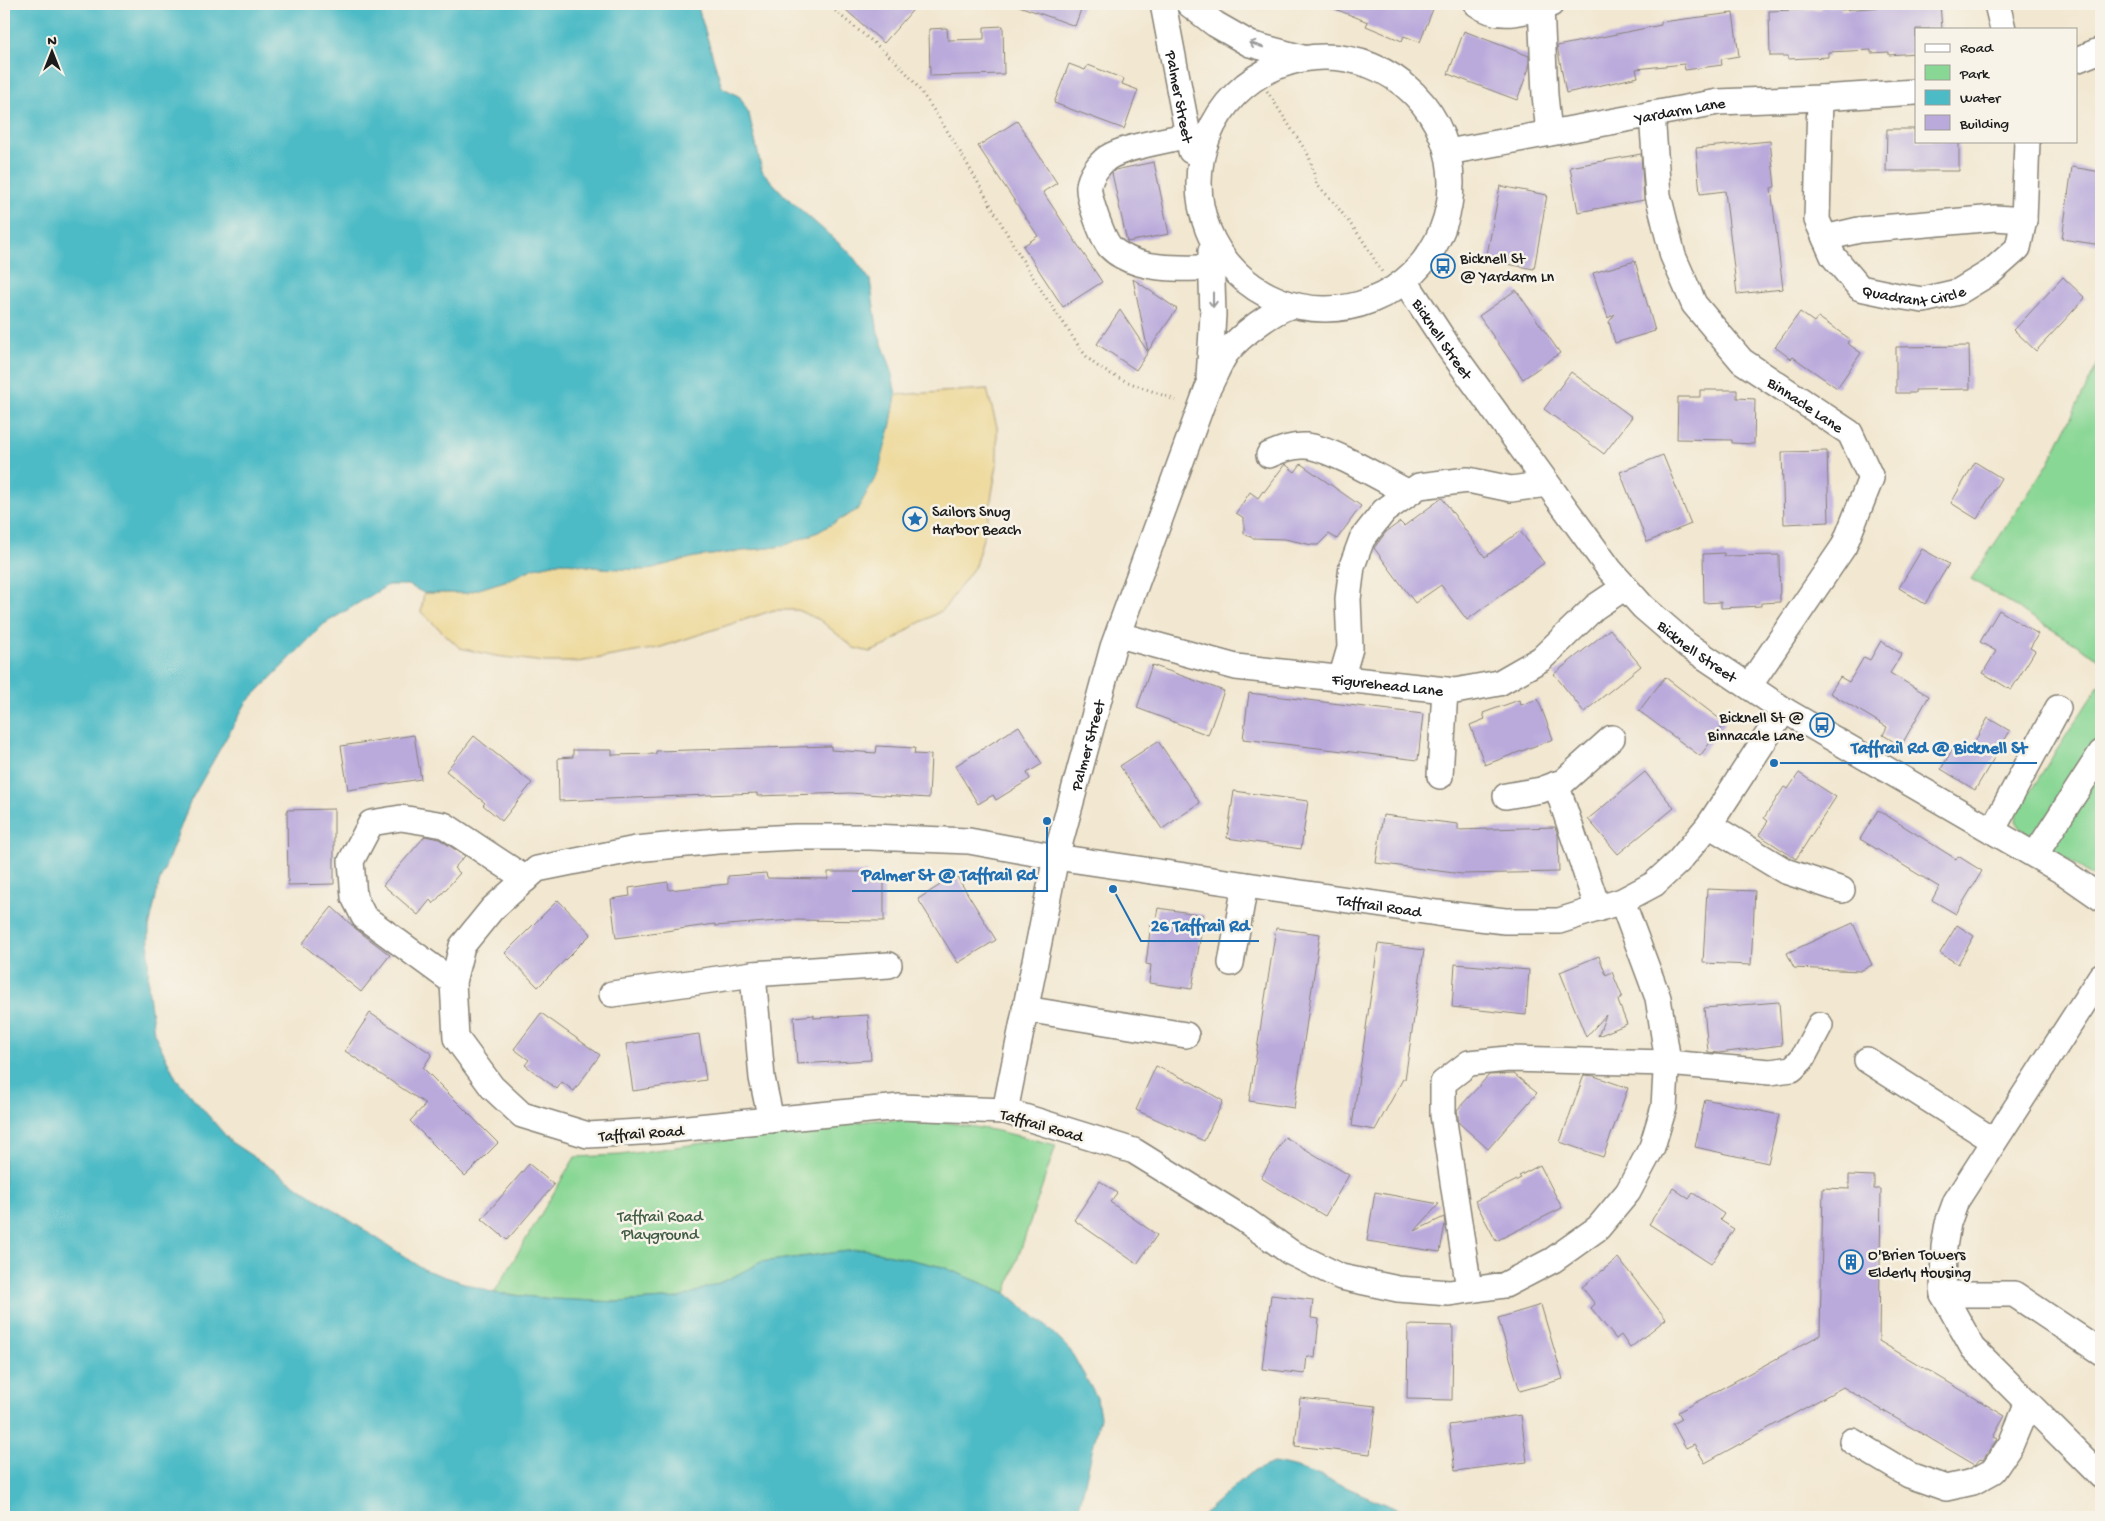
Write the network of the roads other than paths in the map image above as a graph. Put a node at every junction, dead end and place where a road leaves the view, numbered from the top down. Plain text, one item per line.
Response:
1 (1163, 4) edge
2 (1189, 4) edge
3 (1477, 4) edge
4 (1997, 4) edge
5 (1546, 5) edge
6 (2003, 28) edge
7 (2101, 50) edge
8 (1303, 58) junction
9 (2078, 59) edge
10 (1915, 92) edge
11 (1820, 98) junction
12 (1652, 114) junction
13 (1549, 133) junction
14 (1188, 135) junction
15 (2027, 142) edge
16 (1448, 152) junction
17 (1198, 189) junction
18 (2024, 220) junction
19 (1209, 234) junction
20 (1825, 238) junction
21 (1212, 268) junction
22 (1395, 278) junction
23 (1293, 304) junction
24 (1204, 401) junction
25 (1269, 455) dead end
26 (1547, 484) junction
27 (1409, 493) junction
28 (1625, 586) junction
29 (1119, 635) junction
30 (1341, 679) junction
31 (1749, 686) junction
32 (1445, 690) junction
33 (2058, 708) dead end
34 (1784, 710) junction
35 (1612, 738) dead end
36 (2101, 753) edge
37 (1440, 776) dead end
38 (1556, 784) junction
39 (1506, 796) dead end
40 (1709, 825) junction
41 (1993, 830) junction
42 (2036, 855) junction
43 (1056, 857) junction
44 (526, 879) junction
45 (1245, 885) junction
46 (1842, 890) dead end
47 (2101, 898) edge
48 (1622, 901) junction
49 (1598, 909) junction
50 (1231, 963) dead end
51 (889, 965) dead end
52 (753, 974) junction
53 (2101, 976) edge
54 (453, 982) junction
55 (612, 994) dead end
56 (1025, 1009) junction
57 (1820, 1025) dead end
58 (1186, 1035) dead end
59 (1867, 1060) dead end
60 (1667, 1063) junction
61 (1005, 1111) junction
62 (771, 1120) junction
63 (1994, 1140) junction
64 (1470, 1289) junction
65 (1942, 1294) junction
66 (2101, 1352) edge
67 (2028, 1403) junction
68 (1852, 1441) dead end
69 (2101, 1476) edge

1 - 14 street, Palmer Street
8 -> 2 street
3 - 5 street
4 - 6 street
5 - 13 street
7 - 9 street
8 - 16 street
8 - 17 street
10 - 11 street, Yardarm Lane
11 - 12 street, Yardarm Lane
11 - 20 street, Quadrant Circle
12 - 13 street, Yardarm Lane
12 - 31 street, Binnacle Lane
13 - 16 street, Yardarm Lane
14 - 17 street, Palmer Street
14 - 21 street
15 - 18 street, Quadrant Circle
16 - 22 street
17 - 19 street, Palmer Street
18 - 20 street
18 - 20 street, Quadrant Circle
19 - 21 street, Palmer Street
19 - 23 street
21 -> 24 street, Palmer Street
22 - 23 street
22 - 26 street, Bicknell Street
23 - 24 street, Palmer Street
24 - 29 street, Palmer Street
25 - 27 street
26 - 27 street
26 - 28 street, Bicknell Street
27 - 30 street
28 - 31 street, Bicknell Street
28 - 32 street, Figurehead Lane
29 - 30 street, Figurehead Lane
29 - 43 street, Palmer Street
30 - 32 street, Figurehead Lane
31 - 34 street, Bicknell Street
32 - 37 street
33 - 41 street
34 - 40 street, Taffrail Road
34 - 41 street, Bicknell Street
35 - 38 street
36 - 42 street
38 - 39 street
38 - 49 street
40 - 46 street
40 - 48 street, Taffrail Road
41 - 42 street, Bicknell Street
42 - 47 street, Bicknell Street
43 - 44 street, Taffrail Road
43 - 45 street, Taffrail Road
43 - 56 street, Palmer Street
44 - 54 street, Taffrail Road
44 - 54 street
45 - 49 street, Taffrail Road
45 - 50 street
48 - 49 street, Taffrail Road
48 - 60 street, Taffrail Road
51 - 52 street
52 - 55 street
52 - 62 street
53 - 63 street
54 - 62 street, Taffrail Road
56 - 58 street
56 - 61 street, Palmer Street
57 - 60 street
59 - 63 street
60 - 64 street, Taffrail Road
60 - 64 street
61 - 62 street, Taffrail Road
61 - 64 street, Taffrail Road
63 - 65 street
65 - 66 street
65 - 67 street
67 - 68 street
67 - 69 street

